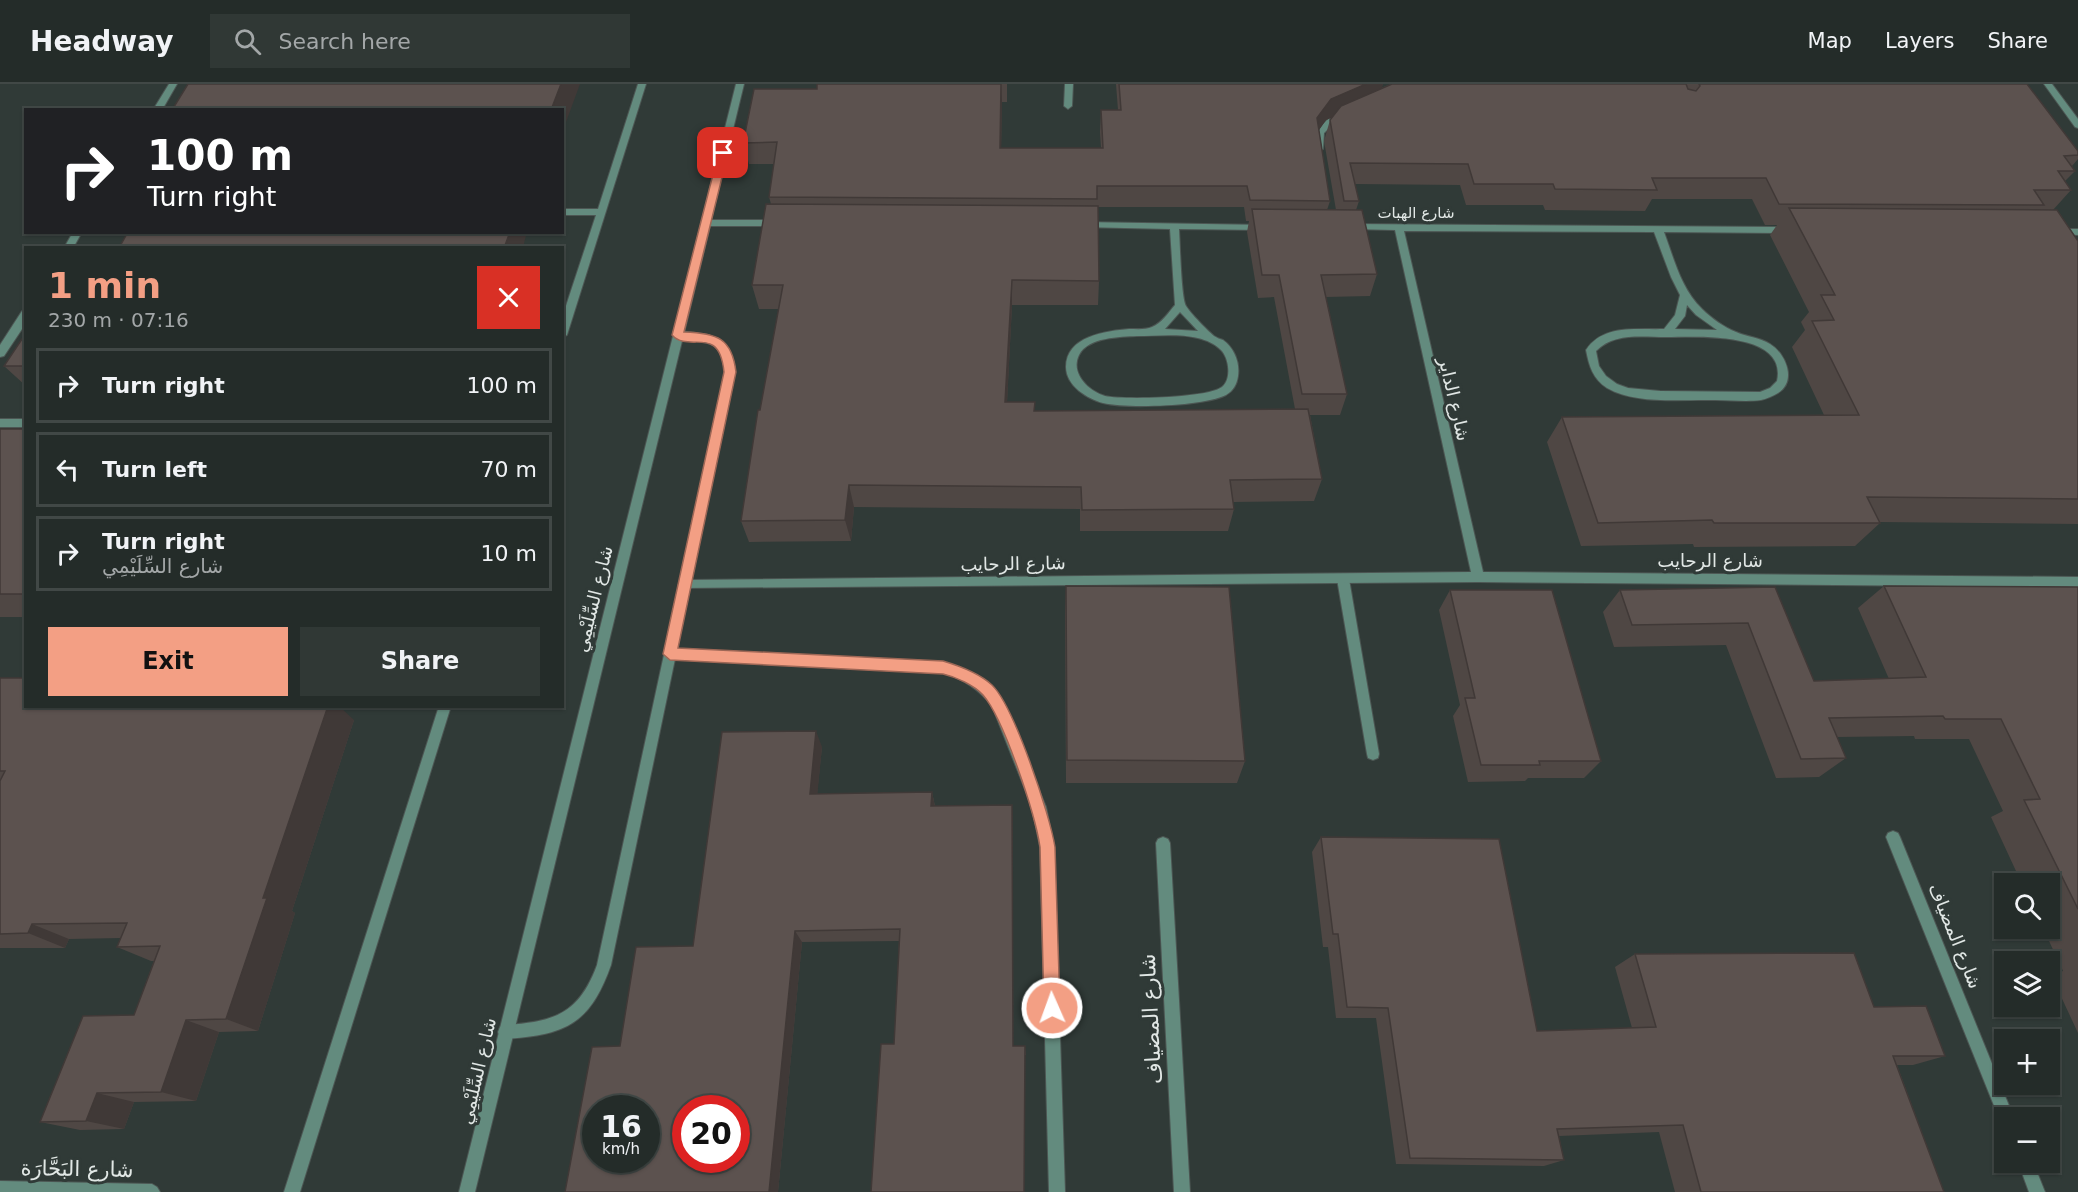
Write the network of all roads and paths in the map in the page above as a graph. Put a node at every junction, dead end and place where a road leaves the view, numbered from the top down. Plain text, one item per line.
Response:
1 (173, 84) edge
2 (642, 84) edge
3 (740, 84) edge
4 (1068, 84) edge
5 (2048, 84) edge
6 (1068, 106) dead end
7 (158, 108) edge
8 (1351, 116) edge
9 (2078, 125) edge
10 (1321, 162) edge
11 (601, 212) junction
12 (564, 213) edge
13 (706, 223) junction
14 (790, 223) edge
15 (1066, 225) edge
16 (1174, 226) junction
17 (1275, 227) edge
18 (1343, 227) edge
19 (1399, 228) junction
20 (1658, 230) junction
21 (1802, 230) edge
22 (2042, 231) edge
23 (2078, 232) edge
24 (1683, 297) junction
25 (1180, 306) junction
26 (24, 317) edge
27 (564, 329) edge
28 (1150, 333) junction
29 (1667, 333) junction
30 (1731, 334) junction
31 (678, 335) junction
32 (1211, 338) junction
33 (0, 353) edge
34 (0, 423) edge
35 (24, 423) edge
36 (1478, 577) junction
37 (1342, 579) junction
38 (2078, 582) edge
39 (684, 585) junction
40 (670, 654) junction
41 (444, 708) edge
42 (1373, 754) dead end
43 (1893, 837) dead end
44 (1163, 843) dead end
45 (505, 1032) junction
46 (2003, 1107) edge
47 (2029, 1173) edge
48 (0, 1189) edge
49 (152, 1192) edge
50 (292, 1192) edge
51 (466, 1192) edge
52 (1057, 1192) edge
53 (1182, 1192) edge
54 (2037, 1192) edge

1 - 7 street
2 - 11 street
3 - 13 street, شارع السِّلَيْمِي
4 - 6 street
5 - 9 street
8 - 10 street
11 - 12 street
11 - 27 street
13 - 14 street
13 - 31 street, شارع السِّلَيْمِي
15 - 16 street
16 - 17 street
16 - 25 street
18 - 19 street, شارع الهبات
19 - 20 street, شارع الهبات
19 - 36 street, شارع الداير
20 - 21 street, شارع الهبات
20 - 24 street
22 - 23 street
24 - 29 street
24 - 30 street
25 - 28 street
25 - 32 street
26 - 33 street
28 - 32 street
28 - 32 street
29 - 30 street
29 - 30 street
31 - 39 street
31 - 45 street, شارع السِّلَيْمِي
34 - 35 street
36 - 37 street, شارع الرحايب
36 - 38 street, شارع الرحايب
37 - 39 street, شارع الرحايب
37 - 42 street
39 - 40 street
40 - 45 street
40 - 52 street
41 - 50 street
43 - 46 street, شارع المضياف
44 - 53 street, شارع المضياف
45 - 51 street, شارع السِّلَيْمِي
47 - 54 street
48 - 49 street, شارع البَحَّارَة

